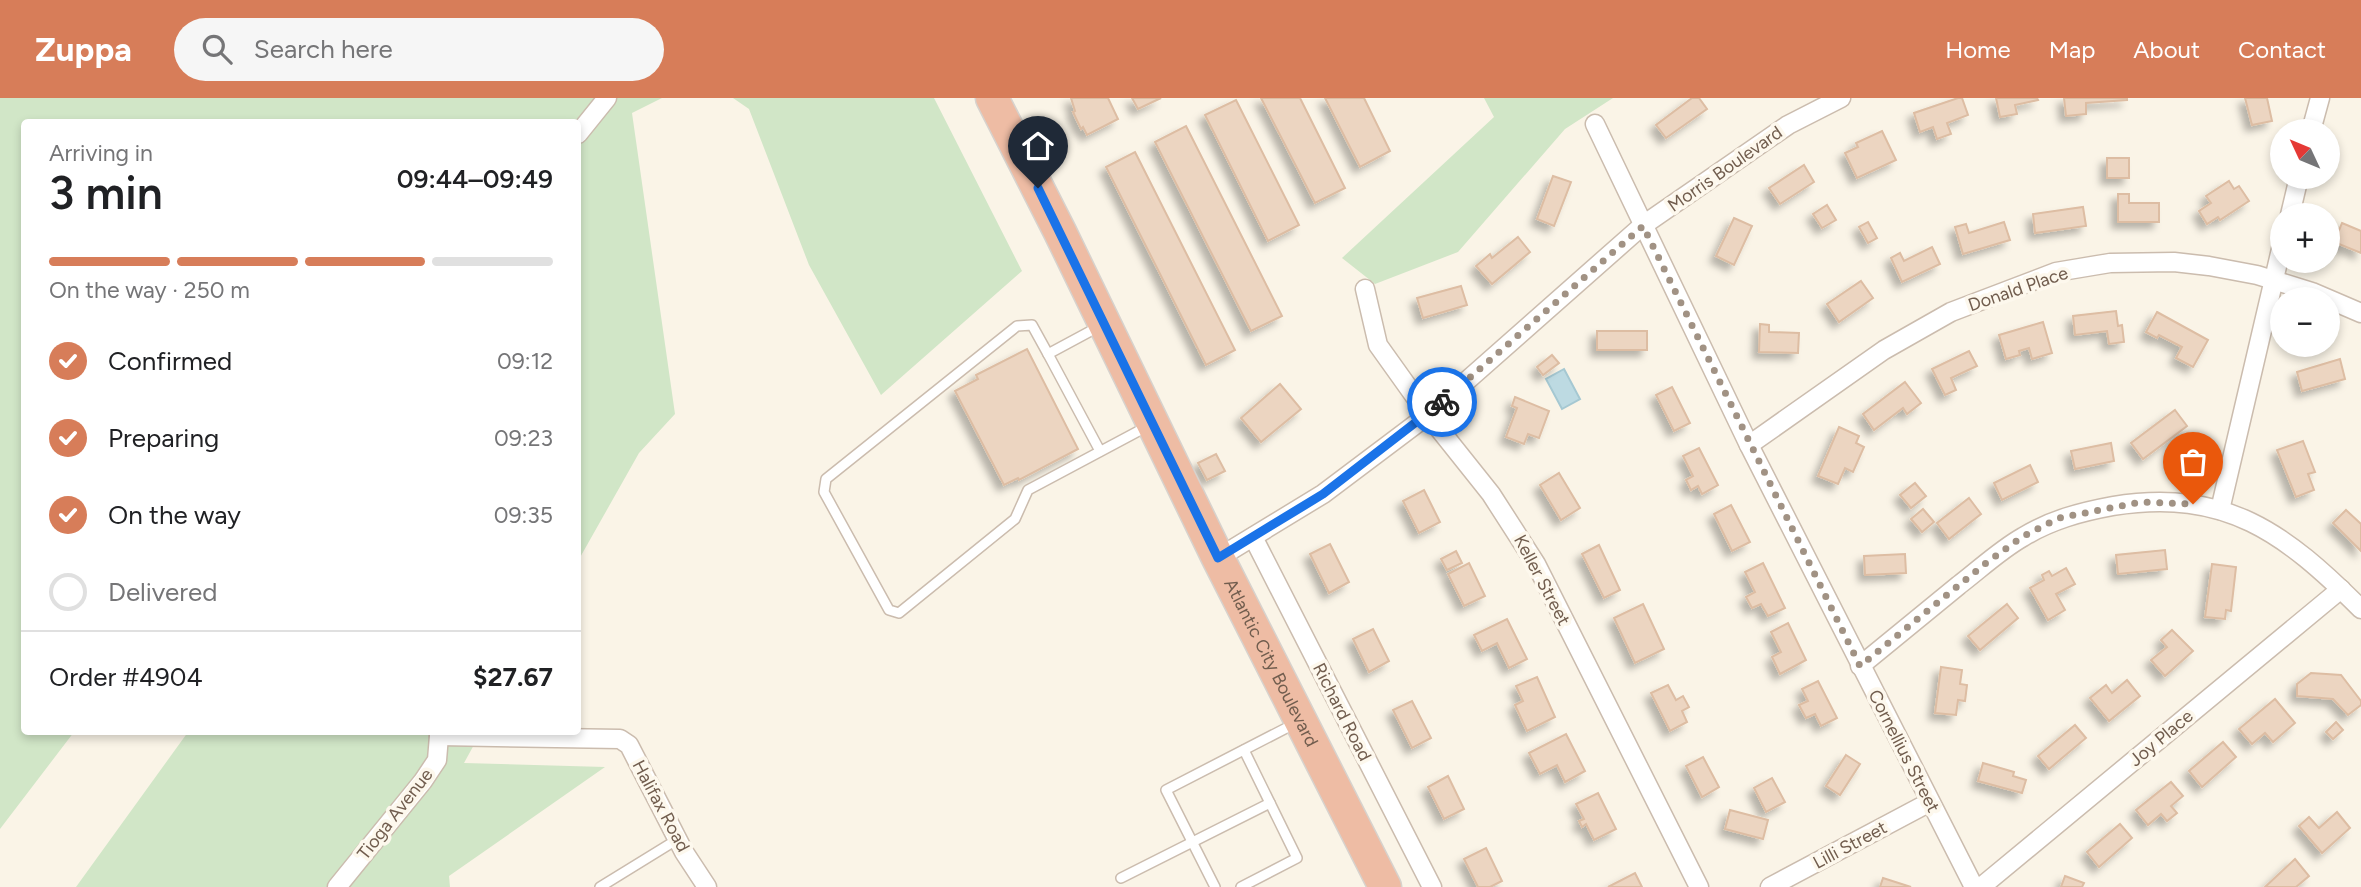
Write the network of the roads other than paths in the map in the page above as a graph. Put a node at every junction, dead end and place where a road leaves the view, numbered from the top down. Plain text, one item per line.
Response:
1 (607, 98) edge
2 (992, 98) edge
3 (1841, 98) edge
4 (2320, 98) edge
5 (2314, 119) edge
6 (1595, 124) dead end
7 (581, 130) edge
8 (1643, 226) junction
9 (2275, 273) edge
10 (2273, 281) junction
11 (1365, 289) dead end
12 (2361, 313) edge
13 (1104, 323) junction
14 (1048, 354) junction
15 (1428, 415) junction
16 (1153, 423) junction
17 (1749, 445) junction
18 (1100, 451) junction
19 (2220, 510) junction
20 (1253, 537) junction
21 (1218, 558) junction
22 (2341, 589) junction
23 (2361, 609) edge
24 (1860, 666) junction
25 (1301, 721) junction
26 (438, 735) edge
27 (474, 735) edge
28 (1244, 750) junction
29 (1930, 802) junction
30 (1270, 803) junction
31 (678, 839) junction
32 (1193, 843) junction
33 (1121, 878) dead end
34 (337, 887) edge
35 (600, 887) edge
36 (707, 887) edge
37 (1215, 887) edge
38 (1241, 887) edge
39 (1385, 887) edge
40 (1432, 887) edge
41 (1699, 887) edge
42 (1770, 887) edge
43 (1974, 887) edge
44 (1981, 887) edge

1 - 7 street
2 - 13 highway, Atlantic City Boulevard
3 - 8 street, Morris Boulevard
4 - 5 street
6 - 8 street, Cornellius Street
8 - 15 street, Morris Boulevard
8 - 17 street, Cornellius Street
9 - 10 street
10 - 12 street, Donald Place
10 - 17 street, Donald Place
10 - 19 street
11 - 15 street, Keller Street
13 - 14 lane
13 - 16 highway, Atlantic City Boulevard
14 - 18 lane
14 - 18 lane
15 - 20 street, Morris Boulevard
15 - 41 street, Keller Street
16 - 18 lane
16 - 21 highway, Atlantic City Boulevard
17 - 24 street, Cornellius Street
19 - 22 street
19 - 24 street
20 - 21 street, Morris Boulevard
20 - 40 street, Richard Road
21 - 25 highway, Atlantic City Boulevard
22 - 23 street
22 - 44 street, Joy Place
24 - 29 street, Cornellius Street
25 - 28 lane
25 - 39 highway, Atlantic City Boulevard
26 - 34 street, Tioga Avenue
27 - 31 street, Halifax Road
28 - 30 lane
28 - 32 lane
29 - 42 street, Lilli Street
29 - 43 street, Cornellius Street
30 - 32 lane
30 - 38 lane
31 - 35 lane
31 - 36 street, Halifax Road
32 - 33 lane
32 - 37 lane

